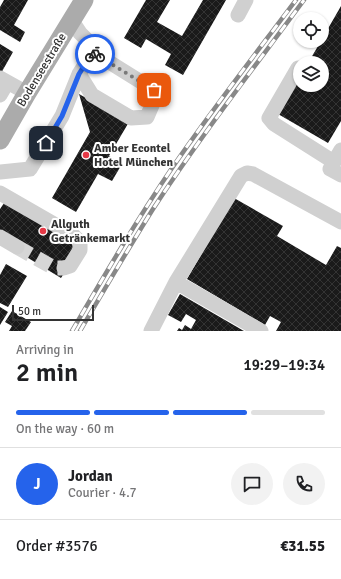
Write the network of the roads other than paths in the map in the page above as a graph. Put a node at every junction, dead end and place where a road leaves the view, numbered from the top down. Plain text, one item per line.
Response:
1 (84, 0) edge
2 (246, 0) edge
3 (238, 15) dead end
4 (72, 21) junction
5 (90, 47) junction
6 (133, 68) dead end
7 (79, 74) junction
8 (293, 77) edge
9 (2, 85) edge
10 (27, 93) junction
11 (0, 140) edge
12 (338, 156) edge
13 (0, 172) edge
14 (341, 175) edge
15 (0, 193) edge
16 (341, 222) edge
17 (0, 237) edge
18 (18, 247) tunnel mouth
19 (64, 268) dead end
20 (176, 282) junction
21 (150, 331) edge
22 (261, 331) edge

1 - 4 main road, Bodenseestraße
2 - 3 lane
4 - 5 lane
4 - 10 main road, Bodenseestraße
5 - 6 lane
5 - 7 lane
5 - 7 lane
7 - 13 lane
8 - 12 lane
9 - 10 lane
10 - 11 main road, Bodenseestraße
12 - 14 lane
15 - 19 lane
16 - 20 lane
17 - 18 lane
20 - 21 lane
20 - 22 lane

